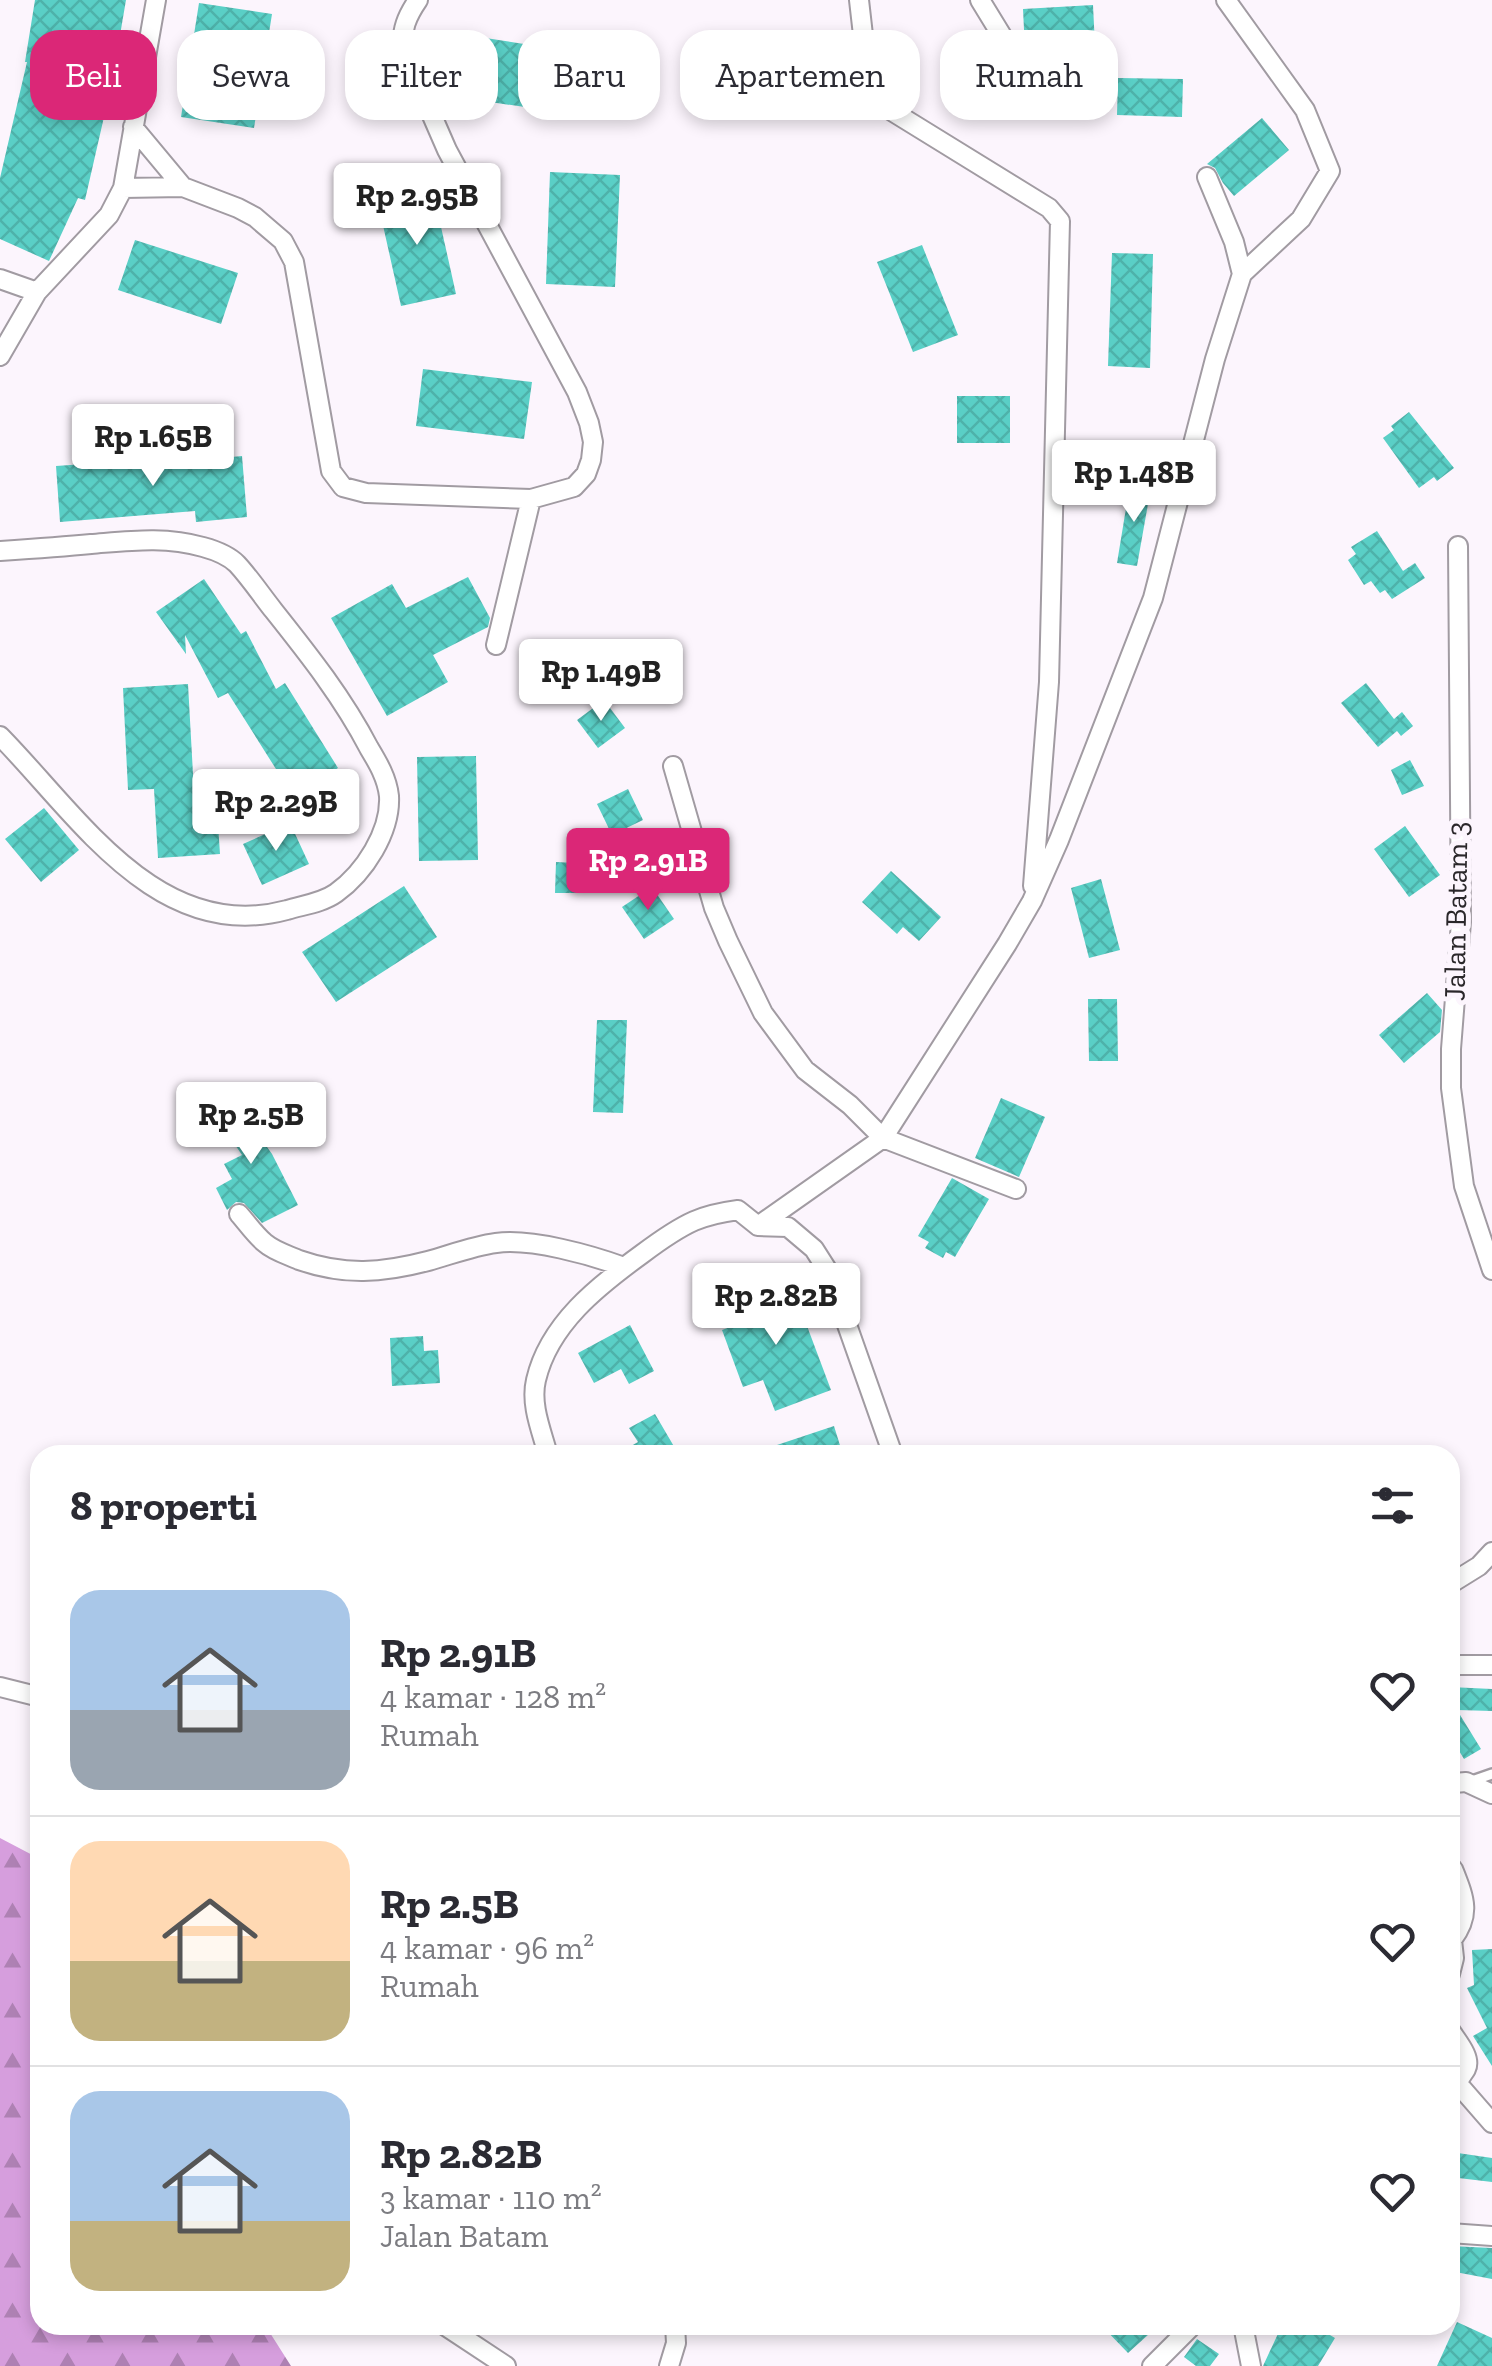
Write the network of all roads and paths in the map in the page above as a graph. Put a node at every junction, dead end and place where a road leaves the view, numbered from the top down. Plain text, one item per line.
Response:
1 (156, 0) edge
2 (418, 0) edge
3 (859, 0) edge
4 (980, 0) edge
5 (1226, 0) edge
6 (998, 30) edge
7 (133, 128) junction
8 (1207, 177) dead end
9 (183, 187) junction
10 (122, 188) junction
11 (1242, 274) junction
12 (0, 279) edge
13 (37, 292) junction
14 (0, 356) edge
15 (531, 499) junction
16 (1458, 546) dead end
17 (0, 551) edge
18 (496, 646) dead end
19 (0, 736) edge
20 (673, 766) dead end
21 (1032, 901) junction
22 (883, 1138) junction
23 (1016, 1189) dead end
24 (239, 1214) dead end
25 (758, 1226) junction
26 (624, 1267) junction
27 (1492, 1270) edge
28 (545, 1445) edge
29 (889, 1445) edge
30 (1492, 1552) edge
31 (1460, 1578) edge
32 (1460, 1665) edge
33 (1492, 1665) edge
34 (0, 1686) edge
35 (30, 1694) edge
36 (1492, 1774) edge
37 (1460, 1782) edge
38 (1460, 1783) edge
39 (1492, 1794) edge
40 (1460, 1886) edge
41 (1460, 1929) edge
42 (1460, 2048) edge
43 (1460, 2076) edge
44 (1460, 2086) edge
45 (1492, 2123) edge
46 (1460, 2234) edge
47 (1492, 2236) edge
48 (459, 2335) edge
49 (676, 2335) edge
50 (1183, 2335) edge
51 (1244, 2335) edge
52 (506, 2366) edge
53 (669, 2366) edge
54 (1152, 2366) edge
55 (1251, 2366) edge

1 - 7 street
2 - 15 street
3 - 21 street
4 - 6 street
5 - 11 street
7 - 9 street
7 - 10 street
8 - 11 street
9 - 10 street
9 - 15 street
10 - 13 street
11 - 21 street
12 - 13 street
13 - 14 street
15 - 18 street
16 - 27 street, Jalan Batam 3
17 - 19 street
20 - 22 street
21 - 22 street
22 - 23 street
22 - 25 street
24 - 26 street
25 - 26 street
25 - 29 street
26 - 28 street
30 - 31 street
32 - 33 street
34 - 35 street
36 - 37 lane
38 - 39 street
40 - 41 street
42 - 43 street
44 - 45 street
46 - 47 street
48 - 52 street
49 - 53 street
50 - 54 street
51 - 55 street

